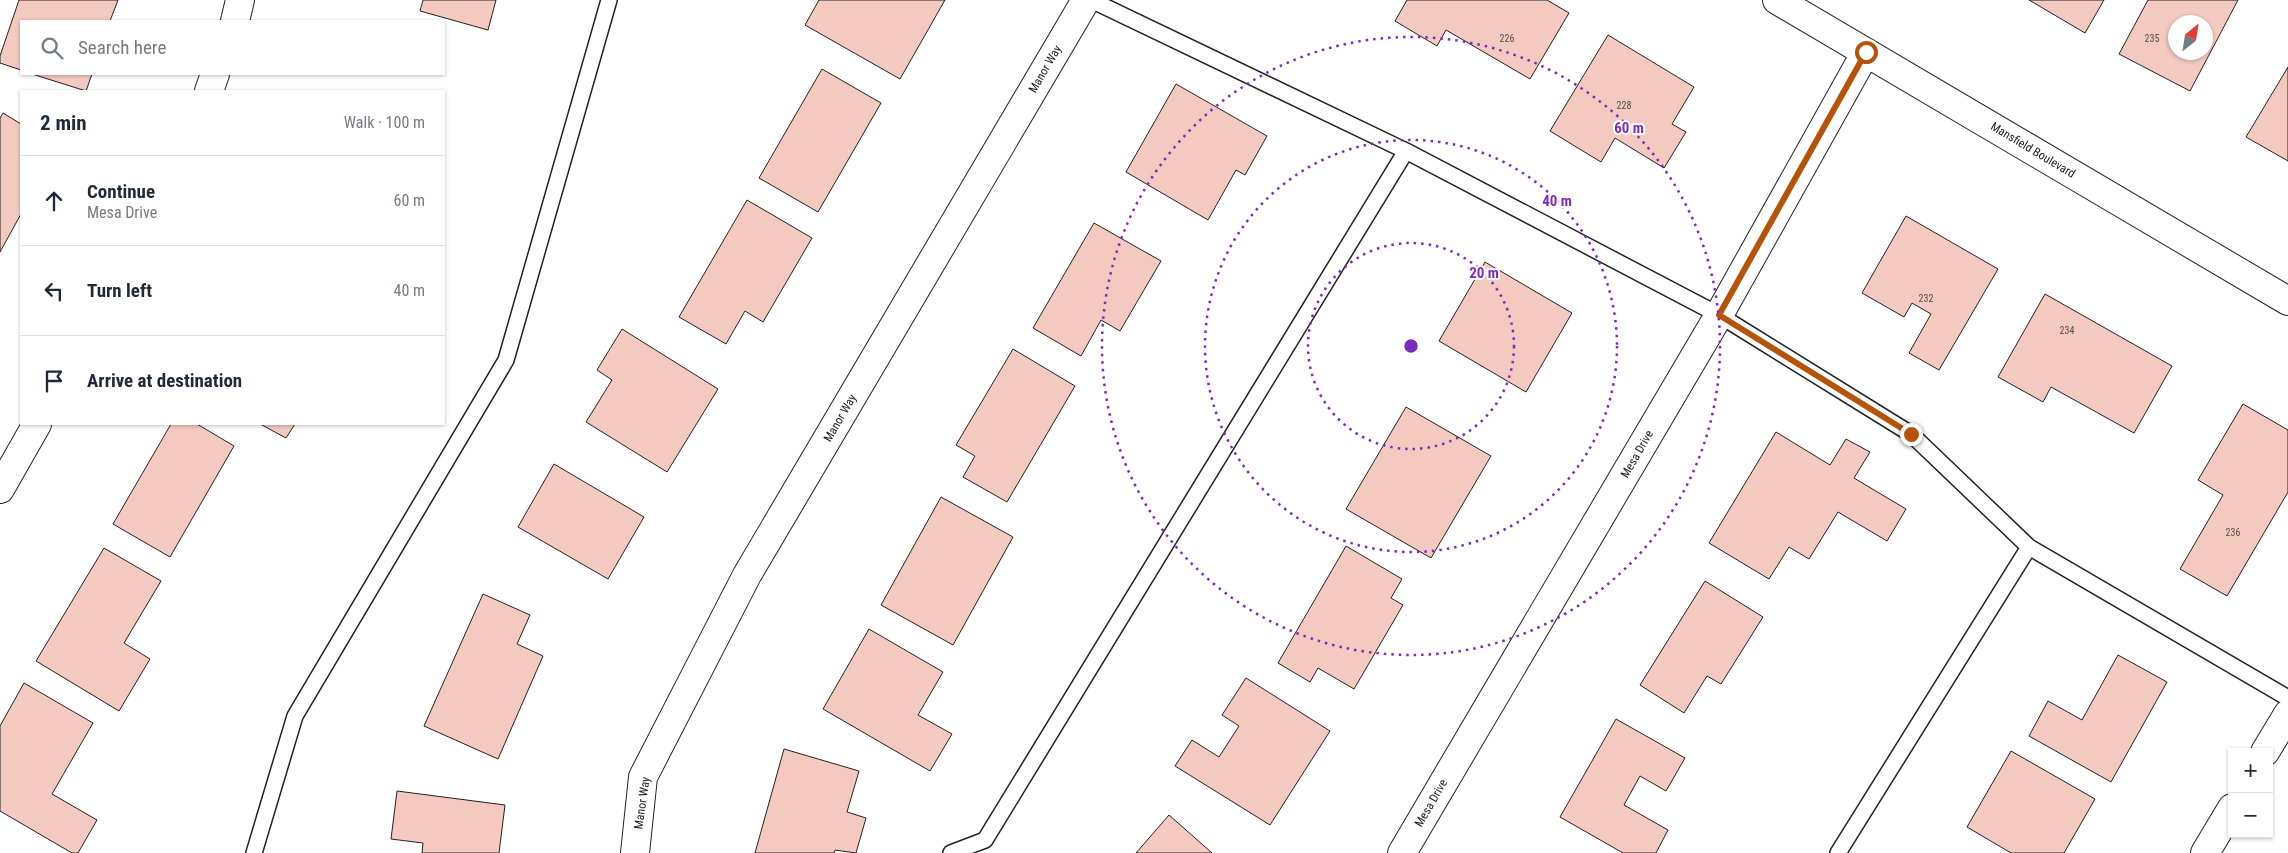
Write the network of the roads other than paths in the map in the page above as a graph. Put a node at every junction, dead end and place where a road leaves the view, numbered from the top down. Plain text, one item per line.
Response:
1 (240, 0) edge
2 (609, 0) edge
3 (1086, 0) edge
4 (1090, 0) edge
5 (1777, 0) edge
6 (235, 20) edge
7 (1866, 52) junction
8 (215, 75) edge
9 (208, 90) edge
10 (1406, 151) junction
11 (2288, 302) edge
12 (1719, 315) junction
13 (37, 425) edge
14 (0, 489) edge
15 (2029, 547) junction
16 (2288, 698) edge
17 (2288, 714) edge
18 (2267, 748) edge
19 (2228, 815) edge
20 (254, 853) edge
21 (635, 853) edge
22 (951, 853) edge
23 (1402, 853) edge
24 (1838, 853) edge
25 (2205, 853) edge

1 - 6 street
2 - 20 lane
3 - 21 street, Manor Way
4 - 10 lane
5 - 7 street, Mansfield Boulevard
7 - 11 street, Mansfield Boulevard
7 - 12 street, Mesa Drive
8 - 9 street
10 - 12 lane
10 - 22 lane
12 - 15 lane
12 - 23 street, Mesa Drive
13 - 14 street
15 - 16 lane
15 - 24 lane
17 - 18 street
19 - 25 street

